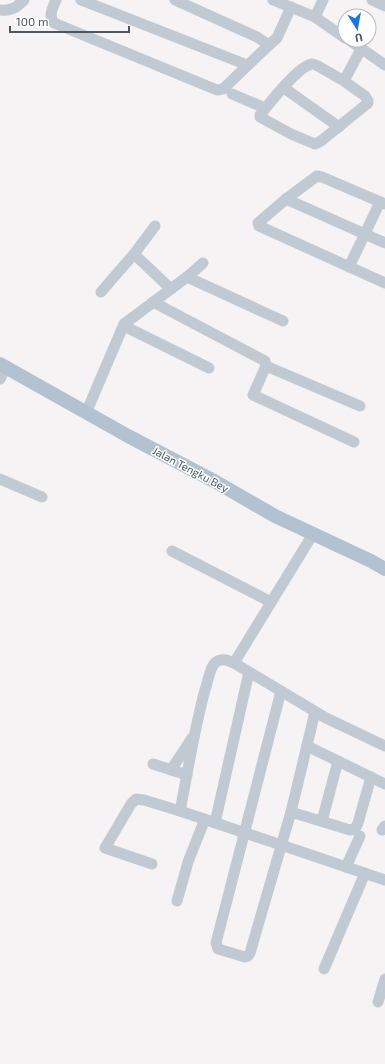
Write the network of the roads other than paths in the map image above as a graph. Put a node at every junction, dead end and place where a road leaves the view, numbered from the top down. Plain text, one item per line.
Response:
1 (24, 0) edge
2 (56, 0) edge
3 (81, 0) edge
4 (274, 0) edge
5 (323, 0) edge
6 (372, 0) edge
7 (181, 1) edge
8 (385, 6) edge
9 (291, 7) junction
10 (0, 10) edge
11 (315, 17) junction
12 (337, 32) edge
13 (269, 45) junction
14 (361, 49) joint
15 (248, 64) junction
16 (385, 65) edge
17 (344, 81) junction
18 (284, 88) junction
19 (232, 94) dead end
20 (265, 108) junction
21 (339, 127) junction
22 (286, 199) junction
23 (382, 203) edge
24 (155, 226) dead end
25 (364, 235) junction
26 (385, 243) edge
27 (134, 254) junction
28 (203, 263) dead end
29 (349, 267) junction
30 (187, 277) junction
31 (385, 283) edge
32 (170, 289) junction
33 (101, 292) dead end
34 (153, 302) junction
35 (283, 321) dead end
36 (124, 326) junction
37 (266, 366) junction
38 (209, 368) dead end
39 (2, 370) edge
40 (360, 406) dead end
41 (86, 413) junction
42 (354, 442) dead end
43 (0, 478) edge
44 (42, 497) dead end
45 (313, 534) junction
46 (172, 551) dead end
47 (385, 570) edge
48 (271, 602) junction
49 (234, 663) junction
50 (249, 672) junction
51 (281, 691) junction
52 (315, 712) junction
53 (194, 735) junction
54 (307, 746) junction
55 (385, 746) edge
56 (338, 761) junction
57 (153, 764) dead end
58 (171, 770) junction
59 (187, 775) junction
60 (371, 777) junction
61 (385, 784) edge
62 (180, 811) junction
63 (291, 812) junction
64 (205, 819) junction
65 (322, 821) junction
66 (216, 823) junction
67 (245, 833) junction
68 (360, 836) dead end
69 (281, 845) junction
70 (152, 864) dead end
71 (346, 867) junction
72 (365, 873) junction
73 (385, 880) edge
74 (177, 901) dead end
75 (324, 969) dead end
76 (385, 979) edge
77 (378, 1002) dead end

1 - 10 street
2 - 15 street
3 - 15 street
4 - 9 street
5 - 11 street
6 - 8 street
7 - 13 street
9 - 11 street
9 - 13 street
11 - 12 street
13 - 15 street
14 - 16 street
14 - 17 street
17 - 18 street
17 - 21 street
18 - 20 street
18 - 21 street
19 - 20 street
20 - 21 street
22 - 23 street
22 - 25 street
22 - 29 street
23 - 25 street
24 - 27 street
25 - 26 street
25 - 29 street
27 - 32 street
27 - 33 street
28 - 30 street
29 - 31 street
30 - 32 street
30 - 35 street
32 - 34 street
34 - 36 street
34 - 37 street
36 - 38 street
36 - 41 street
37 - 40 street
37 - 42 street
39 - 41 main road, Jalan Tengku Bey
41 - 45 main road, Jalan Tengku Bey
43 - 44 street
45 - 47 main road, Jalan Tengku Bey
45 - 48 street
46 - 48 street
48 - 49 street
49 - 50 street
49 - 53 street
50 - 51 street
50 - 66 street
51 - 52 street
51 - 67 street
52 - 54 street
52 - 55 street
53 - 58 street
53 - 59 street
54 - 56 street
54 - 63 street
56 - 60 street
56 - 65 street
57 - 58 street
58 - 59 street
59 - 62 street
60 - 61 street
60 - 65 street
62 - 64 street
62 - 70 street
63 - 65 street
63 - 69 street
64 - 66 street
64 - 74 street
66 - 67 street
67 - 69 street
67 - 69 street
68 - 71 street
69 - 71 street
71 - 72 street
72 - 73 street
72 - 75 street
76 - 77 street

